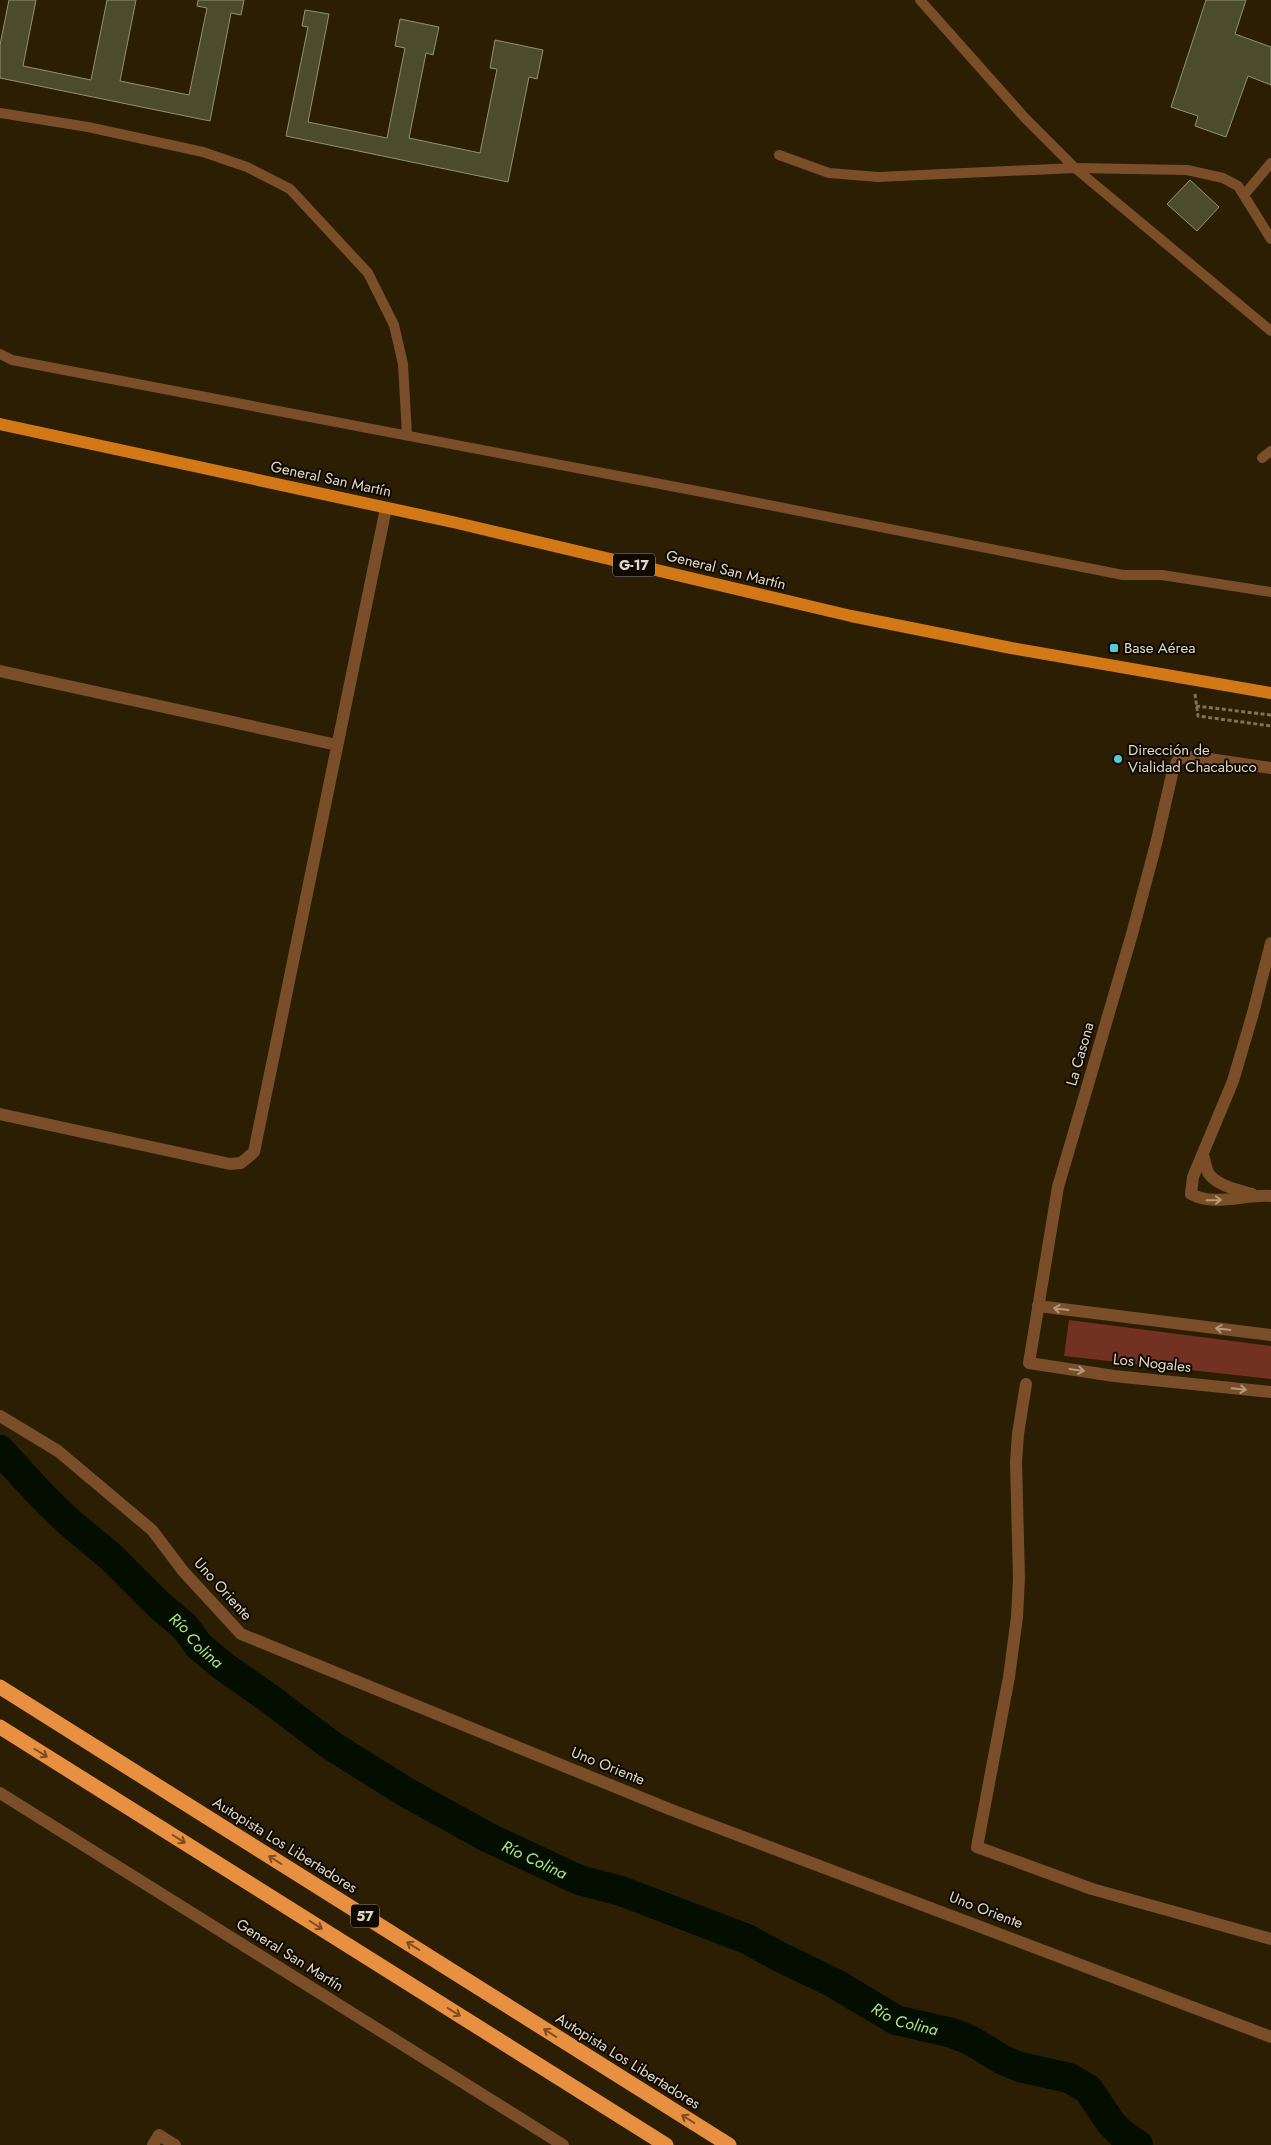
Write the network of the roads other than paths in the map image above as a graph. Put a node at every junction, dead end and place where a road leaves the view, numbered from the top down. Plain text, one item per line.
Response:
1 (920, 0) edge
2 (0, 113) edge
3 (779, 155) dead end
4 (1271, 163) edge
5 (1075, 168) junction
6 (1244, 195) junction
7 (1271, 239) edge
8 (1271, 331) edge
9 (0, 354) edge
10 (0, 424) edge
11 (407, 436) junction
12 (1271, 451) edge
13 (1262, 458) dead end
14 (386, 508) junction
15 (1271, 592) edge
16 (0, 671) edge
17 (1271, 693) edge
18 (337, 745) junction
19 (1271, 768) edge
20 (1271, 943) edge
21 (0, 1114) edge
22 (1203, 1155) junction
23 (1265, 1196) edge
24 (1038, 1306) junction
25 (1271, 1335) edge
26 (1029, 1363) joint
27 (1026, 1384) dead end
28 (1271, 1392) edge
29 (0, 1416) edge
30 (0, 1687) edge
31 (0, 1727) edge
32 (0, 1793) edge
33 (1271, 1940) edge
34 (1271, 2037) edge
35 (156, 2140) edge
36 (175, 2145) edge
37 (563, 2145) edge
38 (666, 2145) edge
39 (729, 2145) edge

1 - 5 lane
2 - 11 lane
3 - 5 lane
4 - 6 lane
5 - 6 lane
5 - 8 lane
6 - 7 lane
9 - 11 lane
10 - 14 main road, General San Martín / G-17
11 - 15 lane
12 - 13 lane
14 - 17 main road, General San Martín / G-17
14 - 18 street
16 - 18 street
18 - 21 street
19 - 24 street, La Casona
20 - 22 street
22 - 23 street
22 -> 23 street
25 -> 24 street
24 - 26 street, La Casona
26 -> 28 street, Los Nogales
27 - 33 street
29 - 34 street, Uno Oriente
39 -> 30 highway, Autopista Los Libertadores / 57
31 -> 38 highway, 57
32 - 37 street, General San Martín
35 - 36 street

